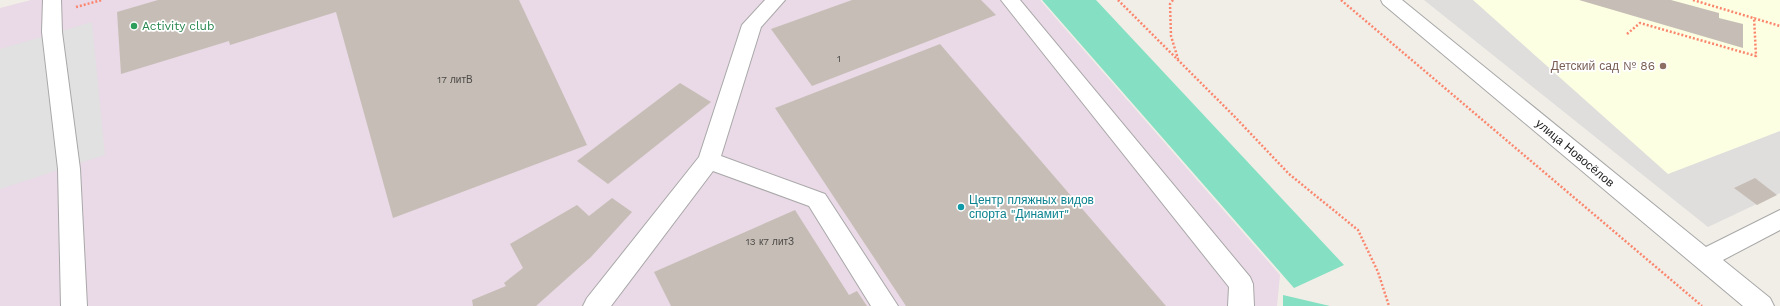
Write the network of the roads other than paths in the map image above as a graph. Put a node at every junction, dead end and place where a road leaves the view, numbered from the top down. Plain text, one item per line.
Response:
1 (52, 0) edge
2 (776, 0) edge
3 (1010, 0) edge
4 (1390, 0) edge
5 (709, 160) junction
6 (1780, 219) edge
7 (1704, 259) junction
8 (74, 306) edge
9 (596, 306) edge
10 (885, 306) edge
11 (1241, 306) edge
12 (1761, 306) edge

1 - 8 street
2 - 5 street
3 - 11 street
4 - 7 street, улица Новосёлов
5 - 9 street
5 - 10 street
6 - 7 street
7 - 12 street, улица Новосёлов

